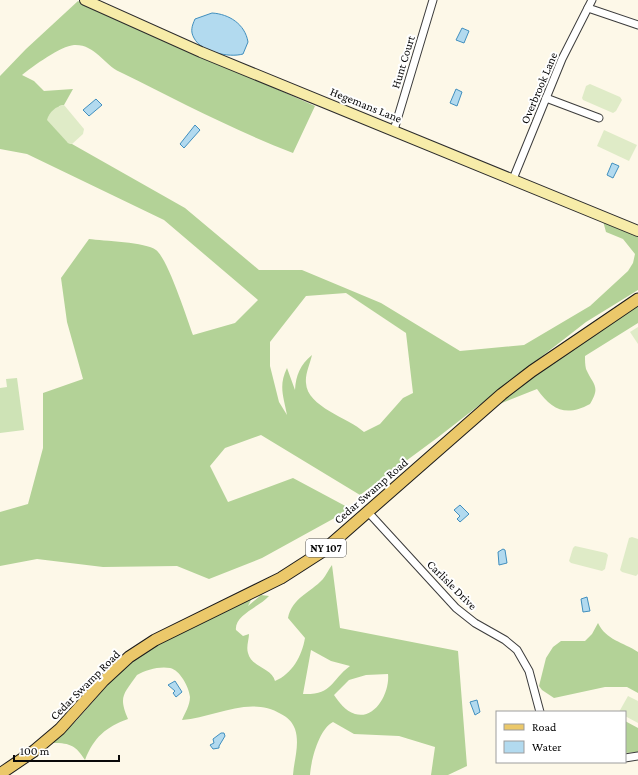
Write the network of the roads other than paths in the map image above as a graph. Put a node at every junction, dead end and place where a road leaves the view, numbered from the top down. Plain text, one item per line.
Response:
1 (85, 0) edge
2 (433, 0) edge
3 (592, 0) edge
4 (588, 8) junction
5 (638, 25) edge
6 (546, 98) junction
7 (599, 118) dead end
8 (394, 130) junction
9 (512, 179) junction
10 (638, 230) edge
11 (638, 299) edge
12 (368, 512) junction
13 (540, 711) edge
14 (638, 756) edge
15 (626, 758) edge
16 (0, 774) edge

1 - 8 street, Hegemans Lane
2 - 8 street, Hunt Court
3 - 4 street, Overbrook Lane
4 - 5 street
4 - 6 street, Overbrook Lane
6 - 7 street
6 - 9 street, Overbrook Lane
8 - 9 street, Hegemans Lane
9 - 10 street, Hegemans Lane
11 - 12 main road, Cedar Swamp Road / NY 107
12 - 13 street, Carlisle Drive
12 - 16 main road, Cedar Swamp Road / NY 107
14 - 15 street

